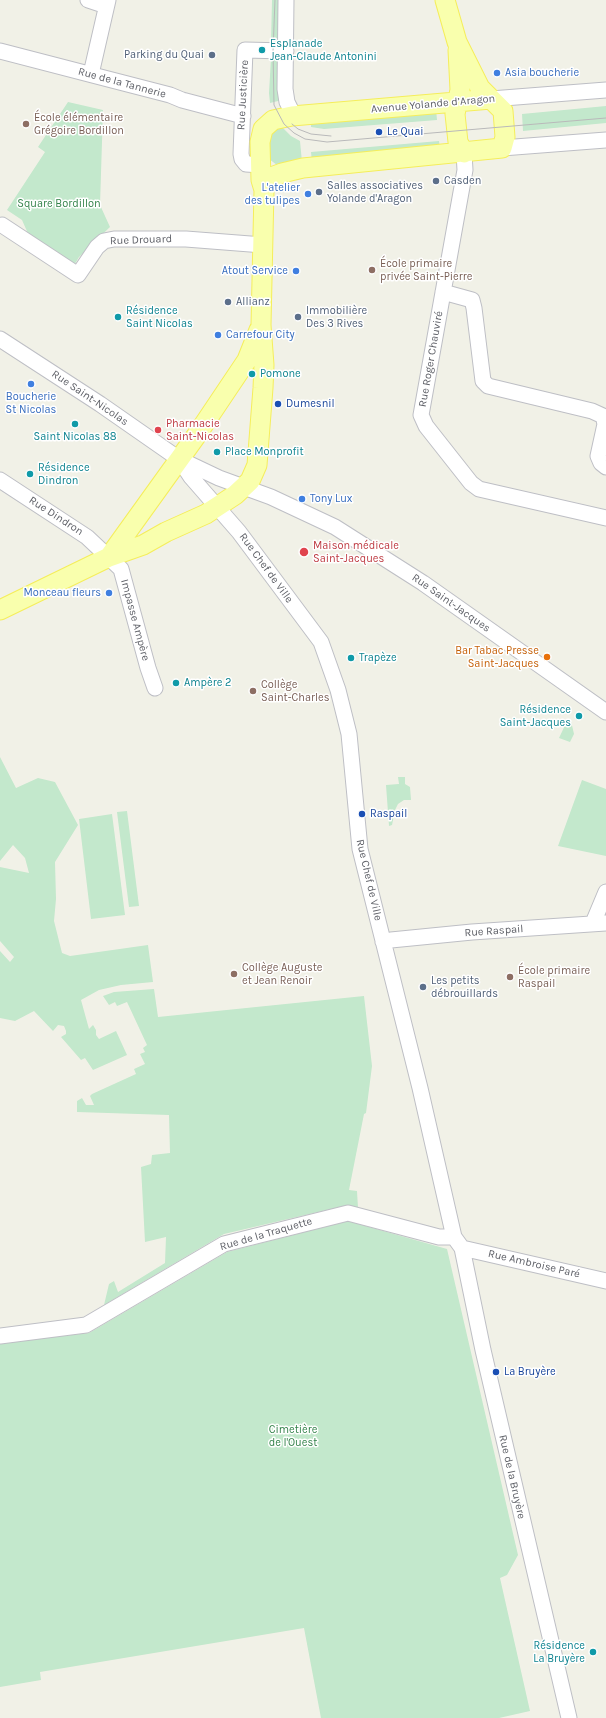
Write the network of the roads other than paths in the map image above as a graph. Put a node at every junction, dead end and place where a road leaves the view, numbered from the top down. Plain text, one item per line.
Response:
1 (88, 0) edge
2 (286, 0) edge
3 (445, 0) edge
4 (107, 3) edge
5 (457, 42) junction
6 (0, 51) edge
7 (286, 52) junction
8 (91, 74) junction
9 (606, 90) edge
10 (491, 100) junction
11 (456, 103) junction
12 (292, 113) junction
13 (243, 116) junction
14 (606, 140) edge
15 (502, 148) junction
16 (464, 153) junction
17 (261, 164) junction
18 (282, 173) junction
19 (264, 190) junction
20 (2, 224) dead end
21 (263, 245) junction
22 (443, 292) junction
23 (261, 325) junction
24 (0, 339) edge
25 (179, 459) junction
26 (606, 466) edge
27 (0, 480) edge
28 (244, 488) junction
29 (218, 506) junction
30 (606, 518) edge
31 (109, 557) junction
32 (0, 610) edge
33 (155, 688) dead end
34 (606, 712) edge
35 (606, 892) edge
36 (600, 923) edge
37 (383, 942) junction
38 (458, 1243) junction
39 (606, 1281) edge
40 (0, 1336) edge
41 (569, 1718) edge

1 - 4 street
2 - 7 street
3 - 5 main road
4 - 8 street
5 - 10 main road
5 - 11 main road
6 - 8 street, Rue de la Tannerie
7 - 12 street
7 - 13 street, Rue Justicière
8 - 13 street, Rue de la Tannerie
9 - 10 street, Avenue Yolande d’Aragon
10 - 11 main road, Avenue Yolande d’Aragon
10 - 15 main road
11 - 12 main road, Avenue Yolande d’Aragon
11 - 16 main road
12 - 17 main road, Avenue Yolande d’Aragon
13 - 17 street, Rue Justicière
14 - 15 street
15 - 16 main road
16 - 18 main road
16 - 22 street, Rue Roger Chauviré
17 - 18 main road
17 - 19 main road
18 - 19 main road
19 - 21 main road
20 - 21 street, Rue Drouard
21 - 23 main road
22 - 26 street
22 - 30 street, Rue Roger Chauviré
23 - 25 main road
23 - 28 main road
24 - 25 street, Rue Saint-Nicolas
25 - 28 street
25 - 29 street
25 - 31 main road
27 - 31 street, Rue Dindron
28 - 29 main road
28 - 34 street, Rue Saint-Jacques
29 - 31 main road
29 - 37 street, Rue Chef de Ville
31 - 32 main road
31 - 33 street, Impasse Ampère
35 - 36 street
36 - 37 street, Rue Raspail
37 - 38 street, Rue Chef de Ville
38 - 39 street, Rue Ambroise Paré
38 - 40 street, Rue de la Traquette
38 - 41 street, Rue de la Bruyère

